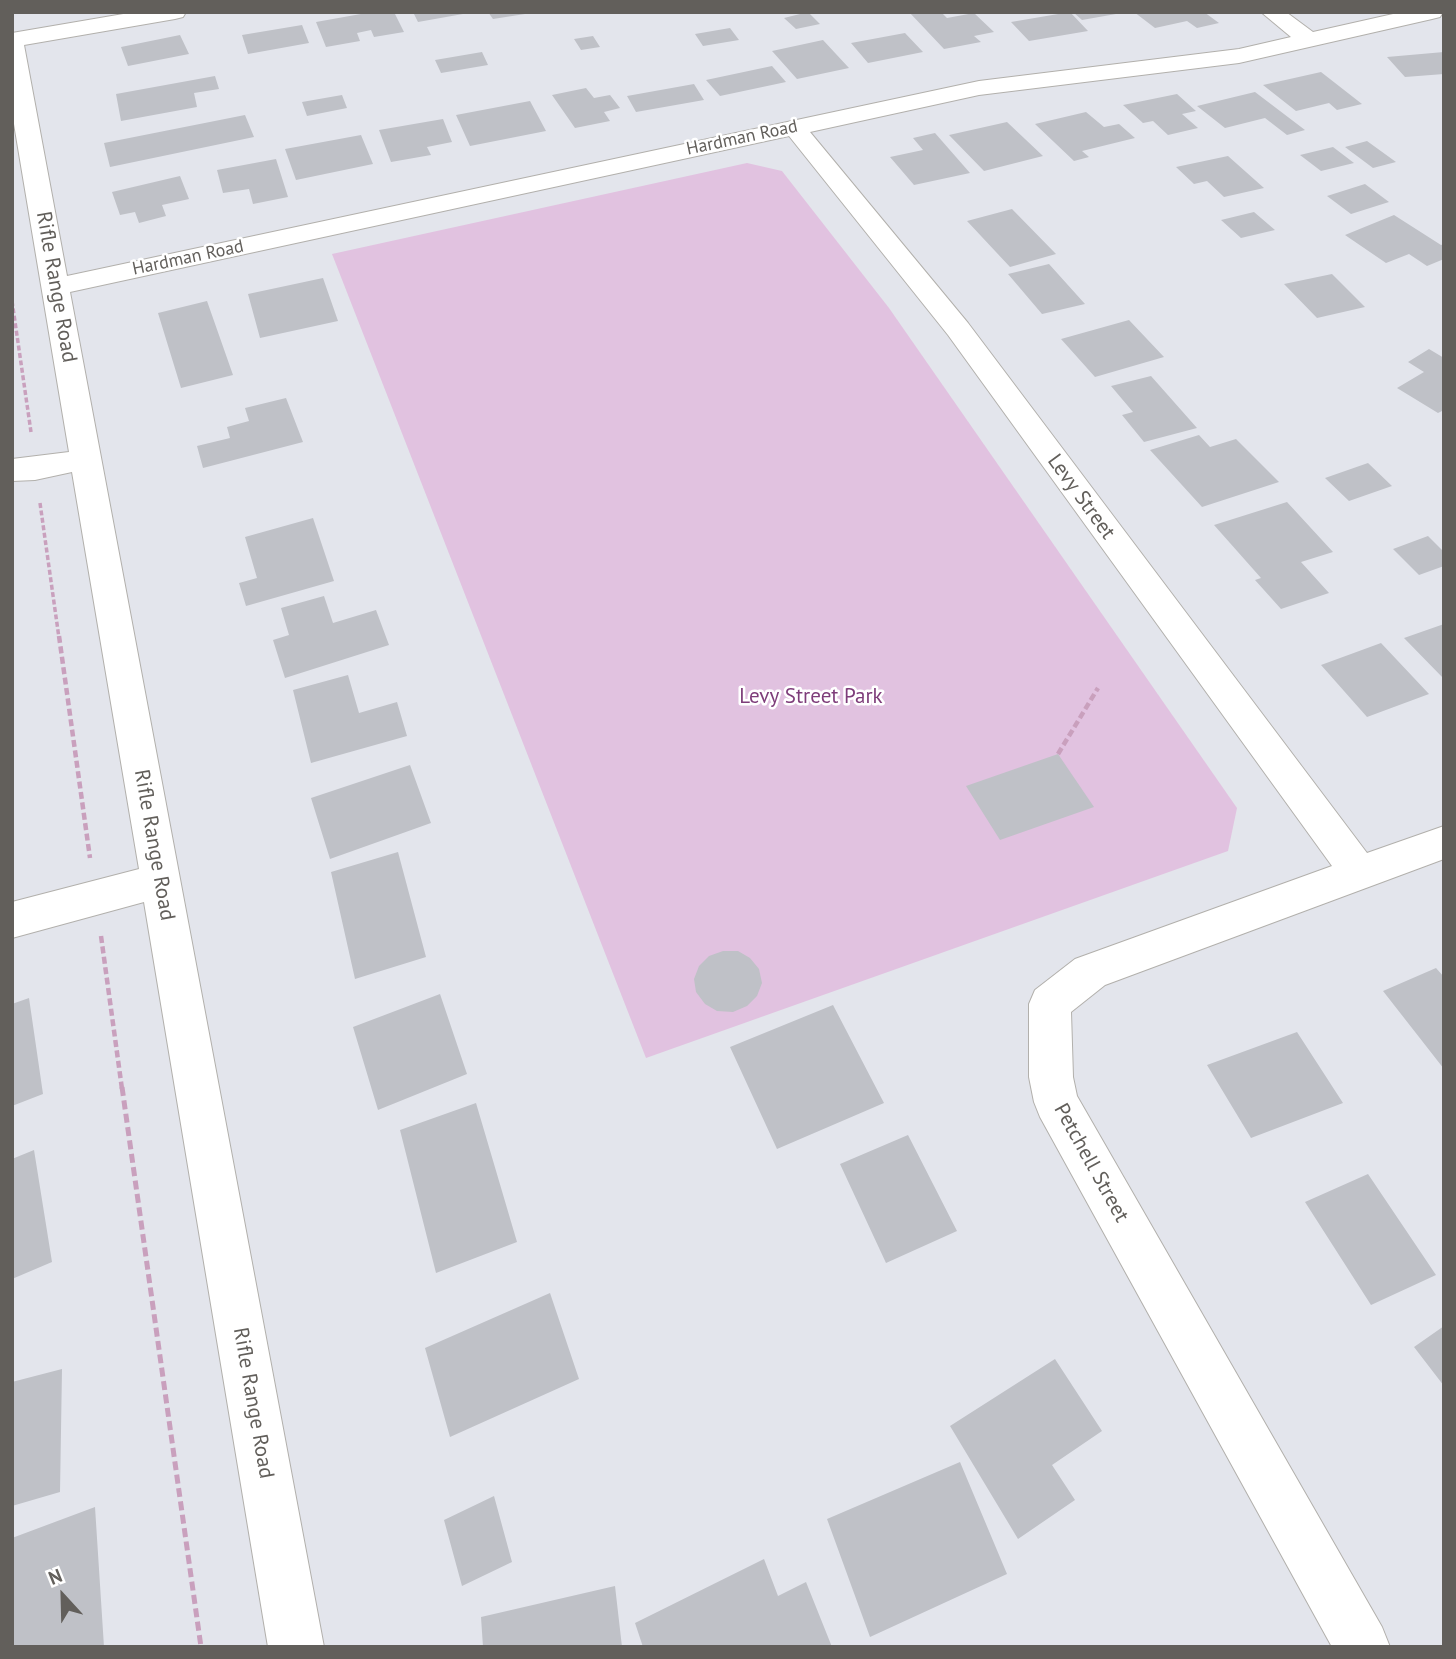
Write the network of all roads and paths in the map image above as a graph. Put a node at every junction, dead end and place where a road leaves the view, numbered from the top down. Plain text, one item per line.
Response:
1 (175, 12) edge
2 (1272, 12) edge
3 (1432, 12) edge
4 (1310, 40) junction
5 (12, 42) edge
6 (16, 90) edge
7 (794, 127) junction
8 (55, 287) junction
9 (12, 301) edge
10 (32, 442) dead end
11 (87, 459) junction
12 (12, 470) edge
13 (38, 490) dead end
14 (1098, 688) dead end
15 (1058, 754) dead end
16 (1444, 842) edge
17 (90, 860) dead end
18 (1360, 874) junction
19 (160, 881) junction
20 (12, 920) edge
21 (101, 935) dead end
22 (201, 1647) edge
23 (296, 1647) edge
24 (1362, 1647) edge

1 - 5 street
2 - 4 street
3 - 4 street, Hardman Road
4 - 7 street, Hardman Road
5 - 6 street, Rifle Range Road
6 - 8 street, Rifle Range Road
7 - 8 street, Hardman Road
7 - 18 street, Levy Street
8 - 11 street, Rifle Range Road
9 - 10 path
11 - 12 street
11 - 19 street, Rifle Range Road
13 - 17 path
14 - 15 path
16 - 18 street, Petchell Street
18 - 24 street, Petchell Street
19 - 20 street
19 - 23 street, Rifle Range Road
21 - 22 path

